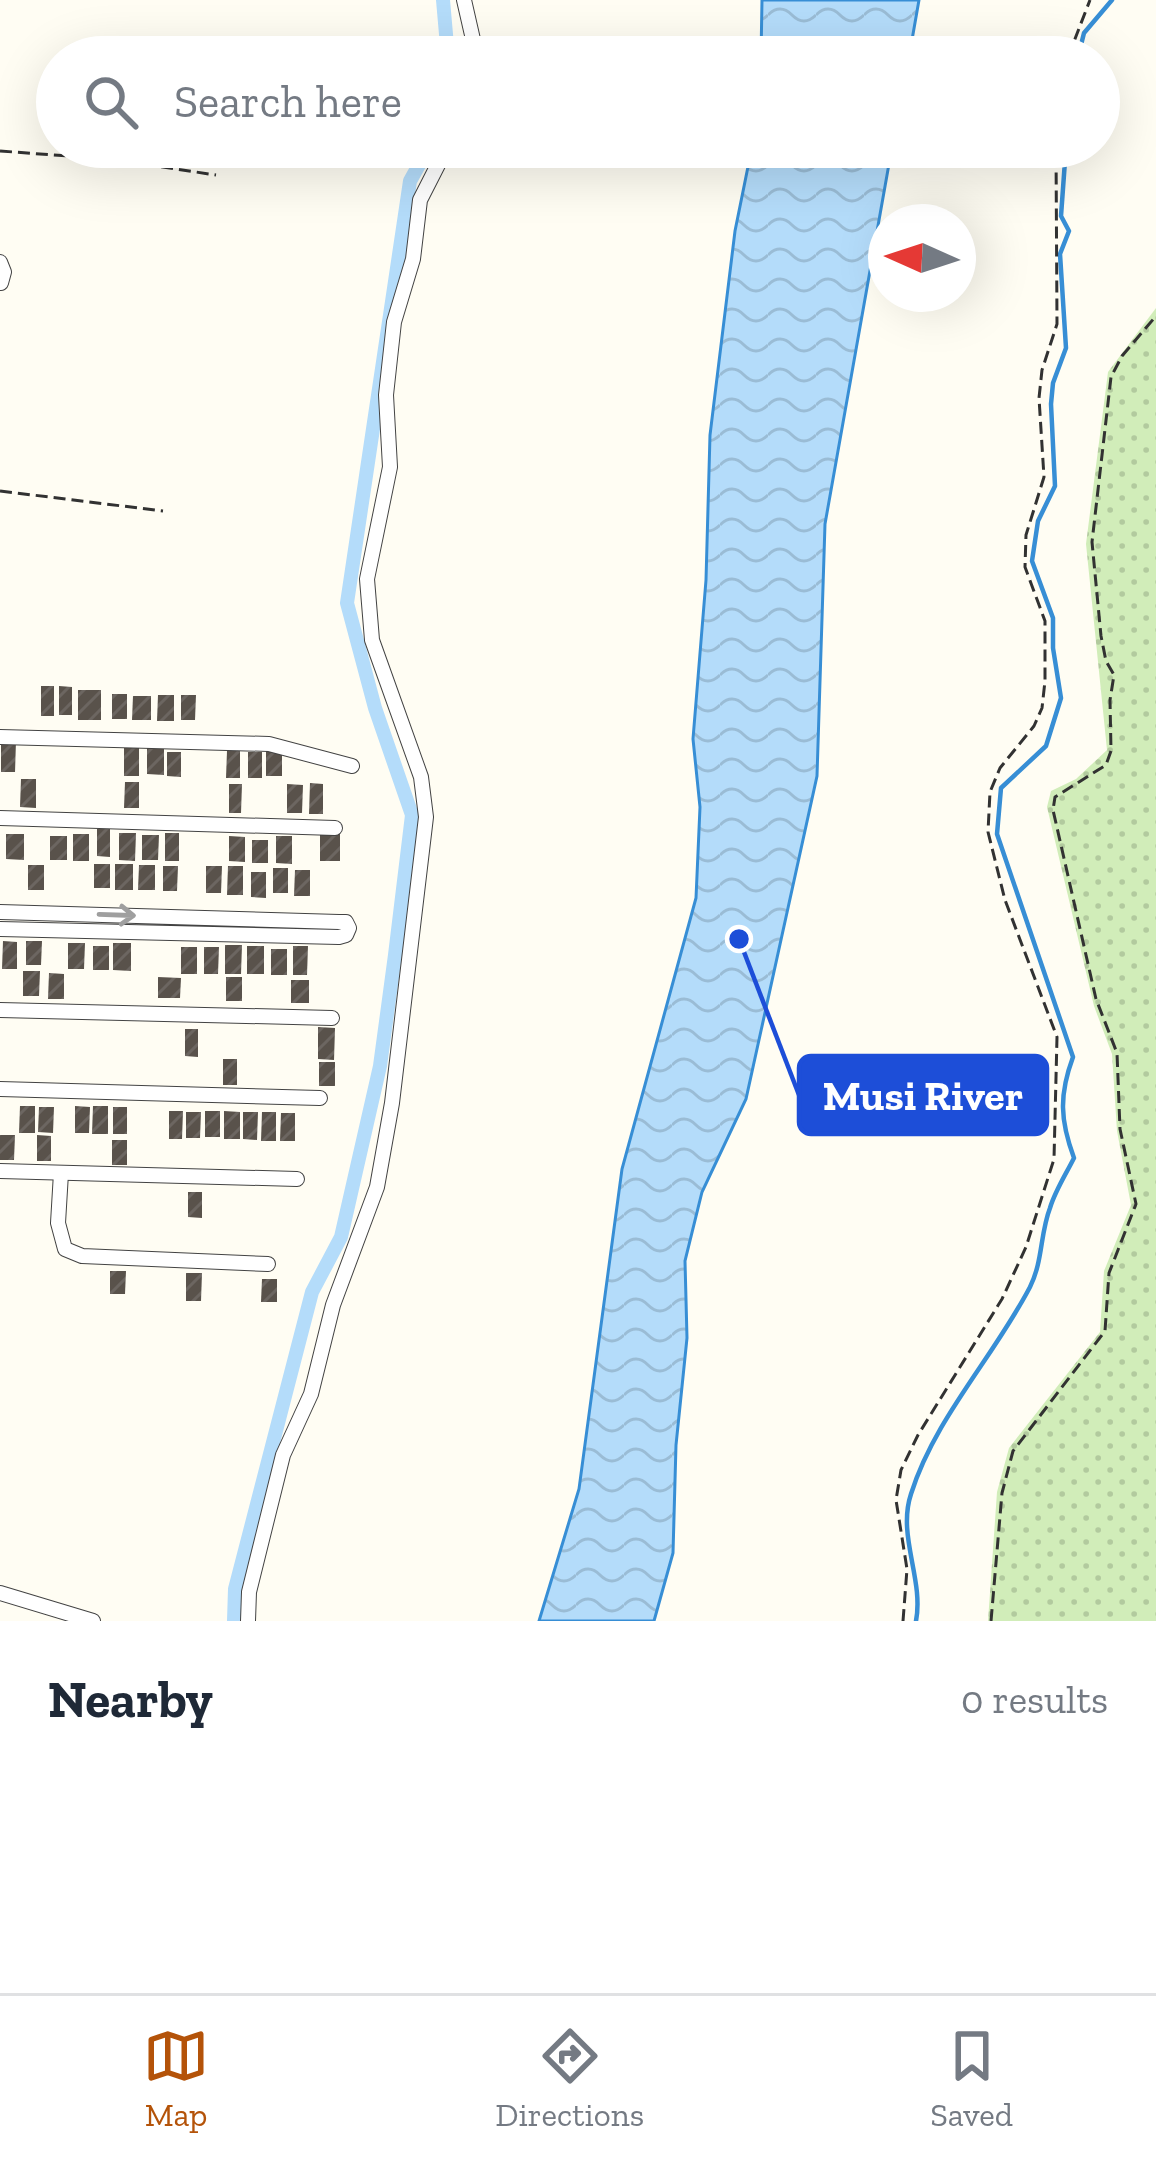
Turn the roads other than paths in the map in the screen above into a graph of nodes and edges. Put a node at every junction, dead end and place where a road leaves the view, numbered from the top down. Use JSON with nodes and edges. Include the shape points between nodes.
{"nodes":[{"id":1,"x":464,"y":0,"type":"edge"},
{"id":2,"x":472,"y":36,"type":"edge"},
{"id":3,"x":436,"y":168,"type":"edge"},
{"id":4,"x":0,"y":262,"type":"edge"},
{"id":5,"x":1,"y":283,"type":"edge"},
{"id":6,"x":0,"y":736,"type":"edge"},
{"id":7,"x":352,"y":766,"type":"dead end"},
{"id":8,"x":0,"y":818,"type":"edge"},
{"id":9,"x":334,"y":829,"type":"dead end"},
{"id":10,"x":0,"y":912,"type":"edge"},
{"id":11,"x":0,"y":929,"type":"edge"},
{"id":12,"x":0,"y":1010,"type":"edge"},
{"id":13,"x":332,"y":1018,"type":"dead end"},
{"id":14,"x":0,"y":1089,"type":"edge"},
{"id":15,"x":320,"y":1098,"type":"dead end"},
{"id":16,"x":0,"y":1171,"type":"edge"},
{"id":17,"x":61,"y":1173,"type":"junction"},
{"id":18,"x":298,"y":1179,"type":"dead end"},
{"id":19,"x":268,"y":1264,"type":"dead end"},
{"id":20,"x":0,"y":1593,"type":"edge"},
{"id":21,"x":93,"y":1621,"type":"edge"},
{"id":22,"x":248,"y":1621,"type":"edge"}],
"edges":[{"from":1,"to":2,"type":"street"},
{"from":3,"to":22,"type":"street","via":[[420,200],[394,322],[390,467],[367,579],[372,640],[425,797],[392,1103],[376,1187],[311,1394],[283,1455]]},
{"from":4,"to":5,"type":"street"},
{"from":6,"to":7,"type":"street","via":[[269,744]]},
{"from":8,"to":9,"type":"street"},
{"from":10,"to":11,"type":"street","one_way":true,"via":[[349,928],[339,938]]},
{"from":12,"to":13,"type":"street"},
{"from":14,"to":15,"type":"street"},
{"from":16,"to":17,"type":"street"},
{"from":17,"to":18,"type":"street"},
{"from":17,"to":19,"type":"street","via":[[65,1249]]},
{"from":20,"to":21,"type":"street"}]}
